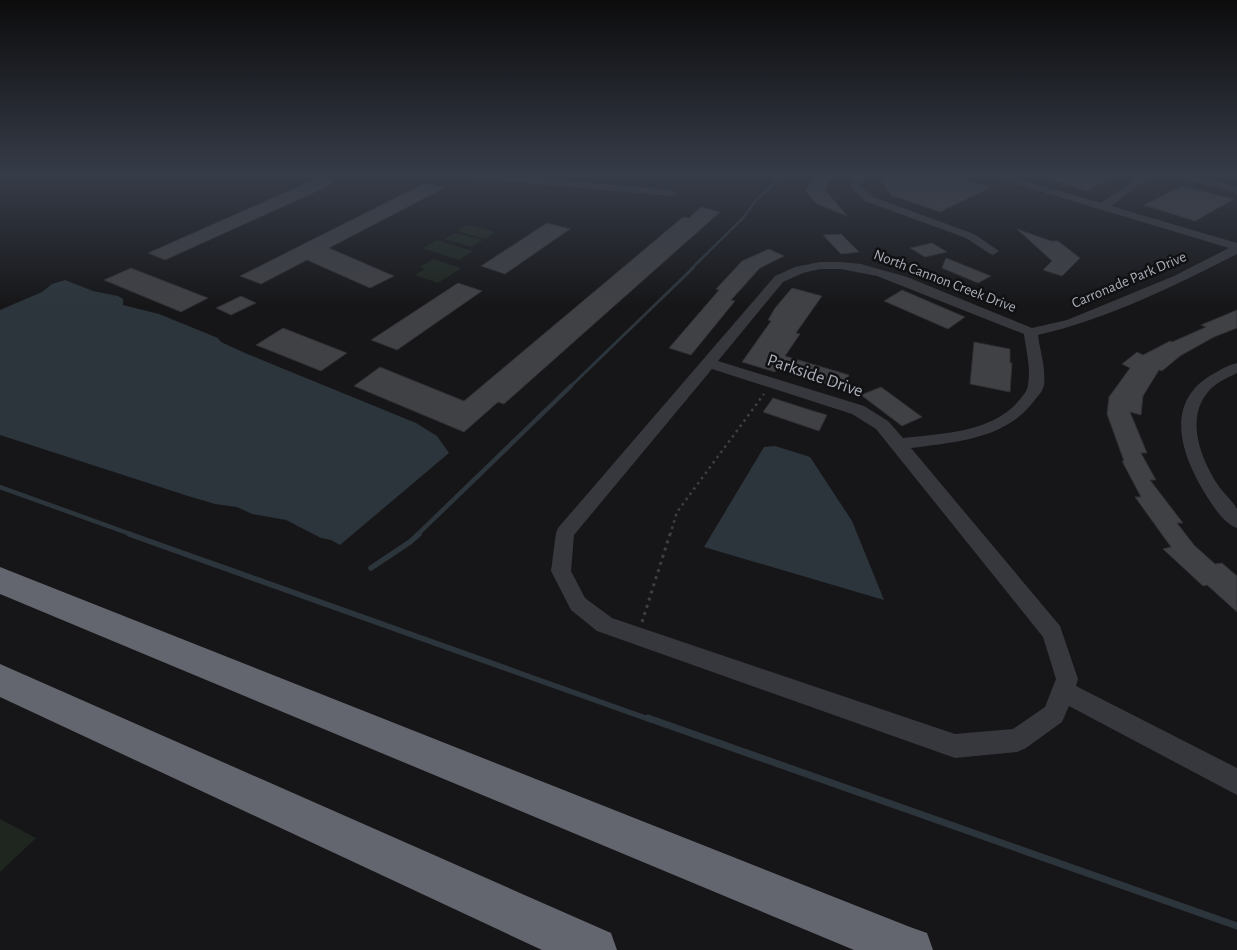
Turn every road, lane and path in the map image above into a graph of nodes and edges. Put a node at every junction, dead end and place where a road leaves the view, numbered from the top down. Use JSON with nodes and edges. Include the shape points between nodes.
{"nodes":[{"id":1,"x":922,"y":218,"type":"edge"},
{"id":2,"x":1142,"y":218,"type":"edge"},
{"id":3,"x":1237,"y":248,"type":"edge"},
{"id":4,"x":993,"y":251,"type":"dead end"},
{"id":5,"x":1031,"y":332,"type":"junction"},
{"id":6,"x":709,"y":363,"type":"junction"},
{"id":7,"x":1237,"y":367,"type":"edge"},
{"id":8,"x":772,"y":383,"type":"junction"},
{"id":9,"x":899,"y":444,"type":"junction"},
{"id":10,"x":1237,"y":521,"type":"edge"},
{"id":11,"x":0,"y":580,"type":"edge"},
{"id":12,"x":638,"y":636,"type":"junction"},
{"id":13,"x":0,"y":680,"type":"edge"},
{"id":14,"x":1063,"y":691,"type":"junction"},
{"id":15,"x":1237,"y":782,"type":"edge"},
{"id":16,"x":594,"y":950,"type":"edge"},
{"id":17,"x":910,"y":950,"type":"edge"}],
"edges":[{"from":1,"to":4,"type":"street","via":[[970,236]]},
{"from":2,"to":3,"type":"street"},
{"from":3,"to":5,"type":"street","name":"Carronade Park Drive","via":[[1178,279],[1071,323]]},
{"from":5,"to":6,"type":"street","name":"North Cannon Creek Drive","via":[[880,271],[838,264],[813,266],[794,270],[779,279]]},
{"from":5,"to":9,"type":"street","via":[[1036,386],[1026,405],[987,429],[963,436]]},
{"from":6,"to":8,"type":"street","name":"Parkside Drive"},
{"from":6,"to":12,"type":"street","name":"North Cannon Creek Drive","via":[[564,533],[561,571],[578,604],[605,625]]},
{"from":7,"to":10,"type":"street","via":[[1202,390],[1191,408],[1188,426],[1192,449],[1203,475]]},
{"from":8,"to":9,"type":"street","name":"Parkside Drive","via":[[858,410],[882,425]]},
{"from":8,"to":12,"type":"path","via":[[678,512]]},
{"from":9,"to":14,"type":"street","name":"Parkside Drive","via":[[1052,632],[1067,679]]},
{"from":11,"to":17,"type":"highway"},
{"from":12,"to":14,"type":"street","name":"North Cannon Creek Drive","via":[[955,746],[1017,740],[1054,714]]},
{"from":13,"to":16,"type":"highway"},
{"from":14,"to":15,"type":"street"}]}
